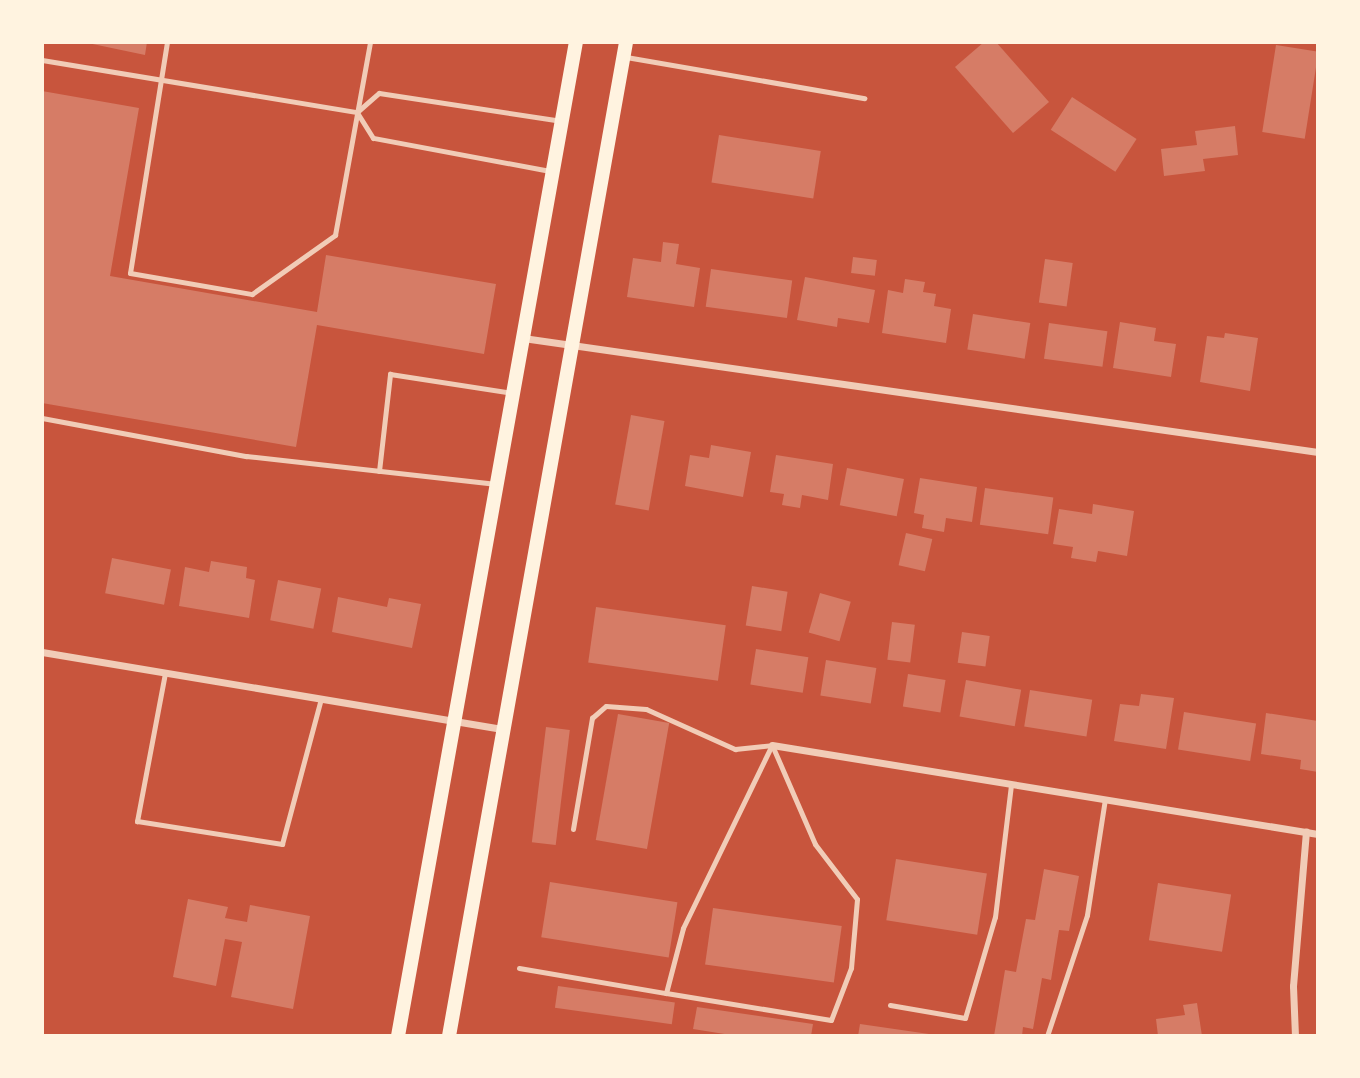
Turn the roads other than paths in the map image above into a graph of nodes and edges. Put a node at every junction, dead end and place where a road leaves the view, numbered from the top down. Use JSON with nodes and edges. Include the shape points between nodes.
{"nodes":[{"id":1,"x":167,"y":42,"type":"edge"},
{"id":2,"x":370,"y":42,"type":"edge"},
{"id":3,"x":576,"y":42,"type":"edge"},
{"id":4,"x":625,"y":49,"type":"edge"},
{"id":5,"x":42,"y":60,"type":"edge"},
{"id":6,"x":160,"y":79,"type":"junction"},
{"id":7,"x":864,"y":98,"type":"dead end"},
{"id":8,"x":357,"y":112,"type":"junction"},
{"id":9,"x":562,"y":121,"type":"junction"},
{"id":10,"x":553,"y":172,"type":"junction"},
{"id":11,"x":523,"y":338,"type":"junction"},
{"id":12,"x":572,"y":345,"type":"junction"},
{"id":13,"x":513,"y":393,"type":"junction"},
{"id":14,"x":42,"y":418,"type":"edge"},
{"id":15,"x":1318,"y":453,"type":"edge"},
{"id":16,"x":379,"y":471,"type":"junction"},
{"id":17,"x":496,"y":484,"type":"junction"},
{"id":18,"x":42,"y":652,"type":"edge"},
{"id":19,"x":165,"y":673,"type":"junction"},
{"id":20,"x":321,"y":698,"type":"junction"},
{"id":21,"x":454,"y":720,"type":"junction"},
{"id":22,"x":504,"y":729,"type":"junction"},
{"id":23,"x":772,"y":746,"type":"junction"},
{"id":24,"x":1011,"y":784,"type":"junction"},
{"id":25,"x":1105,"y":799,"type":"junction"},
{"id":26,"x":573,"y":829,"type":"dead end"},
{"id":27,"x":1306,"y":832,"type":"junction"},
{"id":28,"x":1318,"y":834,"type":"edge"},
{"id":29,"x":519,"y":968,"type":"dead end"},
{"id":30,"x":666,"y":993,"type":"junction"},
{"id":31,"x":890,"y":1005,"type":"dead end"},
{"id":32,"x":398,"y":1036,"type":"edge"},
{"id":33,"x":449,"y":1036,"type":"edge"},
{"id":34,"x":1047,"y":1036,"type":"edge"},
{"id":35,"x":1295,"y":1036,"type":"edge"}],
"edges":[{"from":1,"to":6,"type":"lane"},
{"from":2,"to":8,"type":"lane"},
{"from":3,"to":9,"type":"main road"},
{"from":4,"to":7,"type":"lane"},
{"from":4,"to":12,"type":"main road"},
{"from":5,"to":6,"type":"lane"},
{"from":6,"to":8,"type":"lane"},
{"from":6,"to":8,"type":"lane","via":[[130,272],[252,294],[335,235]]},
{"from":8,"to":9,"type":"lane","via":[[379,93]]},
{"from":8,"to":10,"type":"lane","via":[[373,138]]},
{"from":9,"to":10,"type":"main road"},
{"from":10,"to":11,"type":"main road"},
{"from":11,"to":12,"type":"street"},
{"from":11,"to":13,"type":"main road"},
{"from":12,"to":15,"type":"street"},
{"from":12,"to":22,"type":"main road"},
{"from":13,"to":16,"type":"lane","via":[[390,374]]},
{"from":13,"to":17,"type":"main road"},
{"from":14,"to":16,"type":"lane","via":[[246,456]]},
{"from":16,"to":17,"type":"lane"},
{"from":17,"to":21,"type":"main road"},
{"from":18,"to":19,"type":"street"},
{"from":19,"to":20,"type":"street"},
{"from":19,"to":20,"type":"lane","via":[[137,821],[282,844]]},
{"from":20,"to":21,"type":"street"},
{"from":21,"to":22,"type":"street"},
{"from":21,"to":32,"type":"main road"},
{"from":22,"to":33,"type":"main road"},
{"from":23,"to":24,"type":"street"},
{"from":23,"to":26,"type":"lane","via":[[736,749],[646,709],[606,706],[592,718]]},
{"from":23,"to":30,"type":"lane","via":[[682,928]]},
{"from":23,"to":30,"type":"lane","via":[[816,844],[857,899],[851,968],[831,1020]]},
{"from":24,"to":25,"type":"street"},
{"from":24,"to":31,"type":"lane","via":[[995,918],[965,1018]]},
{"from":25,"to":27,"type":"street"},
{"from":25,"to":34,"type":"lane","via":[[1087,915]]},
{"from":27,"to":28,"type":"street"},
{"from":27,"to":35,"type":"street","via":[[1293,986]]},
{"from":29,"to":30,"type":"lane"}]}
